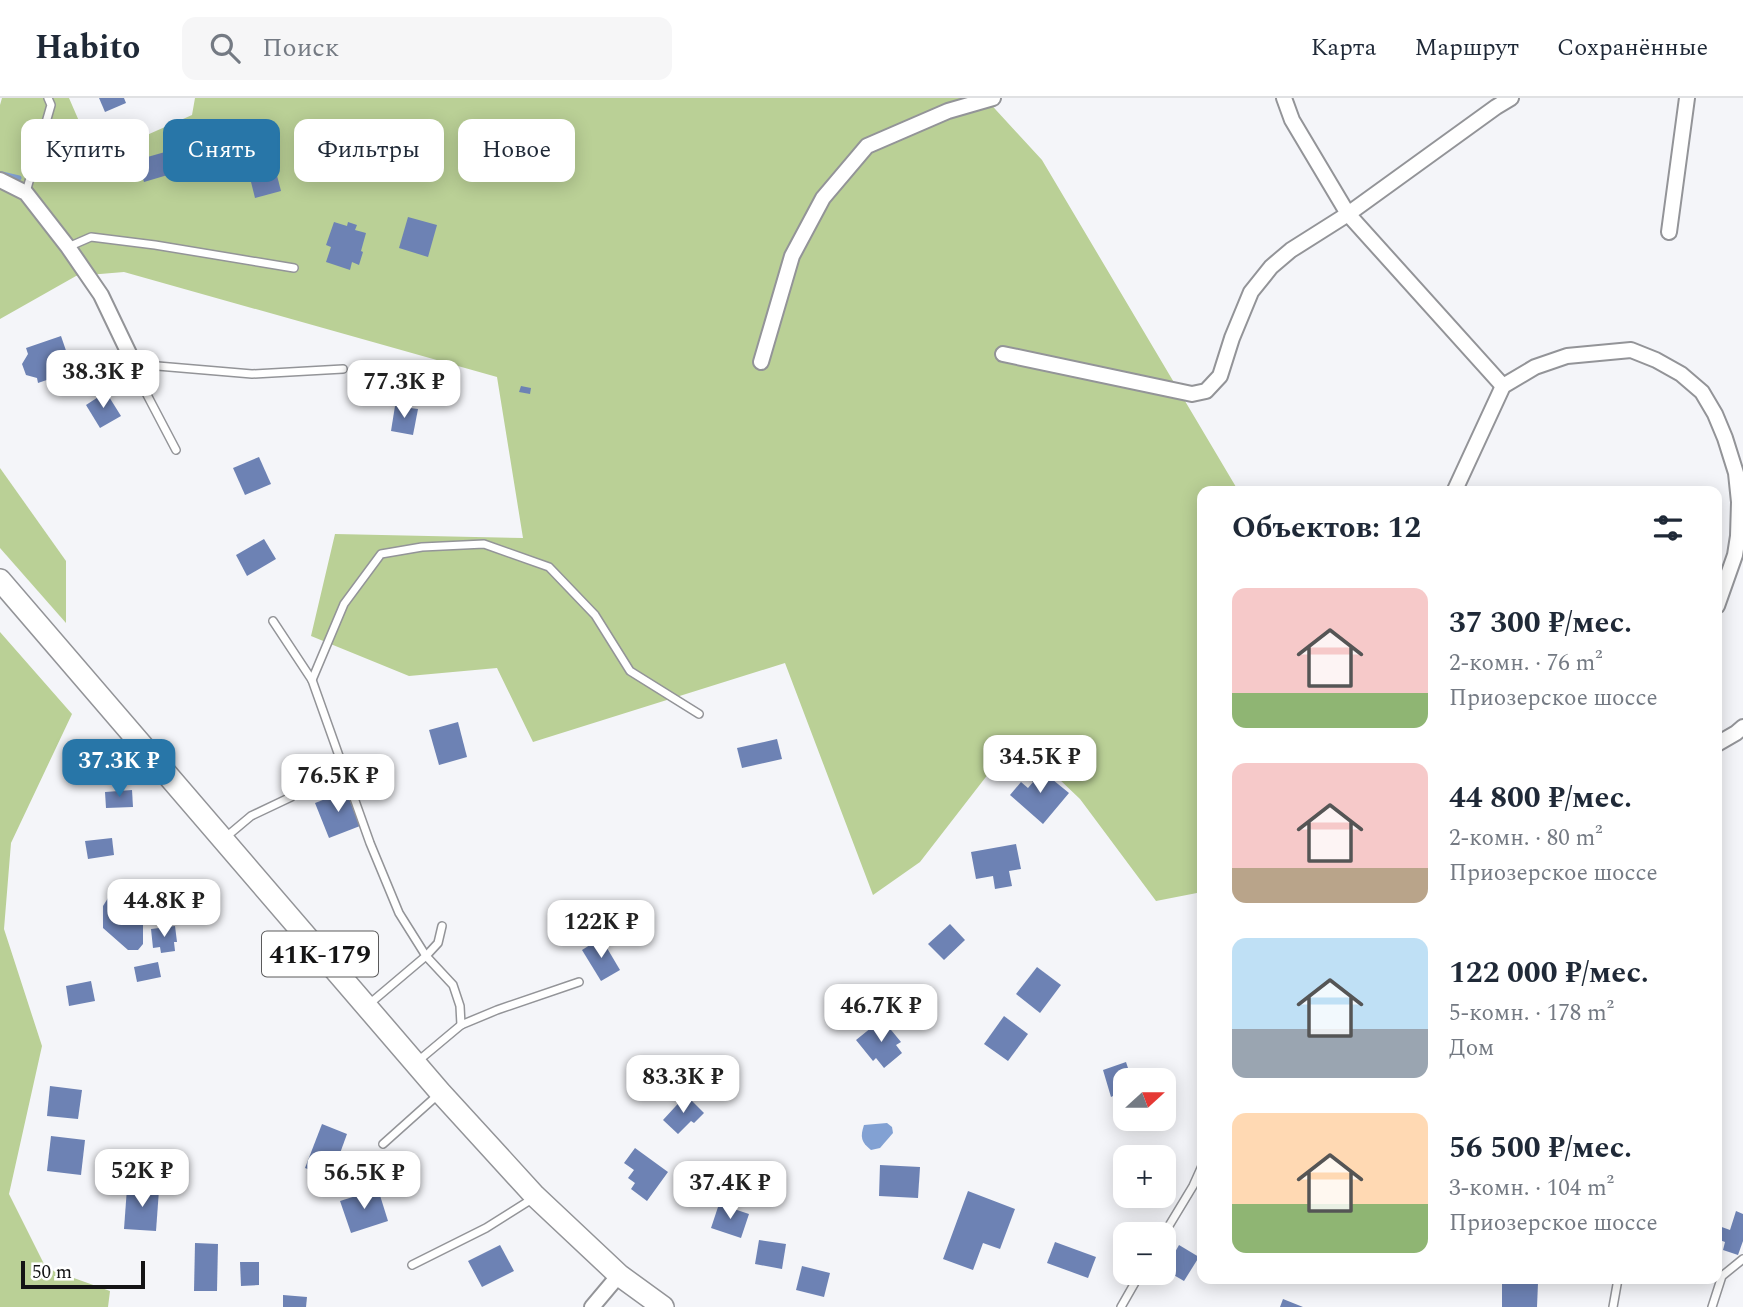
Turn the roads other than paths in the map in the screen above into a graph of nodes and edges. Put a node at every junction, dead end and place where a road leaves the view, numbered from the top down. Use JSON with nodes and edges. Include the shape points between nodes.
{"nodes":[{"id":1,"x":48,"y":98,"type":"edge"},
{"id":2,"x":993,"y":98,"type":"edge"},
{"id":3,"x":1284,"y":98,"type":"edge"},
{"id":4,"x":1511,"y":98,"type":"edge"},
{"id":5,"x":1687,"y":98,"type":"edge"},
{"id":6,"x":1494,"y":103,"type":"edge"},
{"id":7,"x":0,"y":180,"type":"edge"},
{"id":8,"x":26,"y":193,"type":"junction"},
{"id":9,"x":1349,"y":214,"type":"junction"},
{"id":10,"x":1669,"y":232,"type":"dead end"},
{"id":11,"x":68,"y":247,"type":"junction"},
{"id":12,"x":294,"y":268,"type":"dead end"},
{"id":13,"x":1003,"y":354,"type":"dead end"},
{"id":14,"x":761,"y":362,"type":"dead end"},
{"id":15,"x":134,"y":364,"type":"junction"},
{"id":16,"x":343,"y":369,"type":"dead end"},
{"id":17,"x":1503,"y":386,"type":"junction"},
{"id":18,"x":176,"y":450,"type":"dead end"},
{"id":19,"x":1457,"y":486,"type":"edge"},
{"id":20,"x":0,"y":580,"type":"edge"},
{"id":21,"x":1722,"y":592,"type":"edge"},
{"id":22,"x":273,"y":621,"type":"dead end"},
{"id":23,"x":312,"y":680,"type":"junction"},
{"id":24,"x":699,"y":714,"type":"dead end"},
{"id":25,"x":1743,"y":727,"type":"edge"},
{"id":26,"x":1722,"y":741,"type":"edge"},
{"id":27,"x":291,"y":797,"type":"dead end"},
{"id":28,"x":223,"y":840,"type":"junction"},
{"id":29,"x":442,"y":926,"type":"dead end"},
{"id":30,"x":426,"y":956,"type":"junction"},
{"id":31,"x":579,"y":982,"type":"dead end"},
{"id":32,"x":365,"y":1007,"type":"junction"},
{"id":33,"x":461,"y":1025,"type":"junction"},
{"id":34,"x":415,"y":1063,"type":"junction"},
{"id":35,"x":440,"y":1092,"type":"junction"},
{"id":36,"x":383,"y":1144,"type":"dead end"},
{"id":37,"x":1197,"y":1177,"type":"edge"},
{"id":38,"x":535,"y":1196,"type":"junction"},
{"id":39,"x":1171,"y":1222,"type":"edge"},
{"id":40,"x":1743,"y":1259,"type":"edge"},
{"id":41,"x":412,"y":1265,"type":"dead end"},
{"id":42,"x":619,"y":1275,"type":"junction"},
{"id":43,"x":1722,"y":1276,"type":"edge"},
{"id":44,"x":1617,"y":1284,"type":"edge"},
{"id":45,"x":1719,"y":1284,"type":"edge"},
{"id":46,"x":1134,"y":1285,"type":"edge"},
{"id":47,"x":592,"y":1307,"type":"edge"},
{"id":48,"x":663,"y":1307,"type":"edge"},
{"id":49,"x":1121,"y":1307,"type":"edge"},
{"id":50,"x":1613,"y":1307,"type":"edge"},
{"id":51,"x":1712,"y":1307,"type":"edge"}],
"edges":[{"from":1,"to":8,"type":"lane","via":[[51,105]]},
{"from":2,"to":14,"type":"street","via":[[948,111],[867,146],[823,198],[792,256]]},
{"from":3,"to":9,"type":"street","via":[[1292,120]]},
{"from":4,"to":6,"type":"street"},
{"from":5,"to":10,"type":"street"},
{"from":6,"to":9,"type":"street"},
{"from":7,"to":8,"type":"street"},
{"from":8,"to":11,"type":"street"},
{"from":9,"to":13,"type":"street","via":[[1271,267],[1251,292],[1220,376],[1206,391],[1192,394]]},
{"from":9,"to":17,"type":"street"},
{"from":11,"to":12,"type":"lane","via":[[91,237]]},
{"from":11,"to":15,"type":"street","via":[[101,295]]},
{"from":15,"to":16,"type":"lane","via":[[252,374]]},
{"from":15,"to":18,"type":"lane"},
{"from":17,"to":19,"type":"street"},
{"from":17,"to":21,"type":"street","via":[[1535,367],[1567,356],[1630,350],[1681,374],[1702,392],[1726,438],[1739,502],[1735,555]]},
{"from":20,"to":28,"type":"main road","number":"41К-179"},
{"from":22,"to":23,"type":"lane"},
{"from":23,"to":24,"type":"lane","via":[[344,604],[381,554],[484,544],[549,567],[595,615],[630,671]]},
{"from":23,"to":30,"type":"lane","via":[[389,890]]},
{"from":25,"to":26,"type":"street"},
{"from":27,"to":28,"type":"lane","via":[[251,816]]},
{"from":28,"to":32,"type":"main road","number":"41К-179"},
{"from":29,"to":30,"type":"lane","via":[[438,943]]},
{"from":30,"to":32,"type":"lane"},
{"from":30,"to":33,"type":"lane","via":[[453,985]]},
{"from":31,"to":33,"type":"lane"},
{"from":32,"to":34,"type":"main road","number":"41К-179"},
{"from":33,"to":34,"type":"lane"},
{"from":34,"to":35,"type":"main road","number":"41К-179"},
{"from":35,"to":36,"type":"lane"},
{"from":35,"to":38,"type":"main road","number":"41К-179"},
{"from":37,"to":39,"type":"lane"},
{"from":38,"to":41,"type":"lane","via":[[486,1228]]},
{"from":38,"to":42,"type":"main road","number":"41К-179"},
{"from":40,"to":43,"type":"lane"},
{"from":42,"to":47,"type":"street"},
{"from":42,"to":48,"type":"main road","number":"41К-179"},
{"from":44,"to":50,"type":"lane"},
{"from":45,"to":51,"type":"lane"},
{"from":46,"to":49,"type":"lane"}]}
